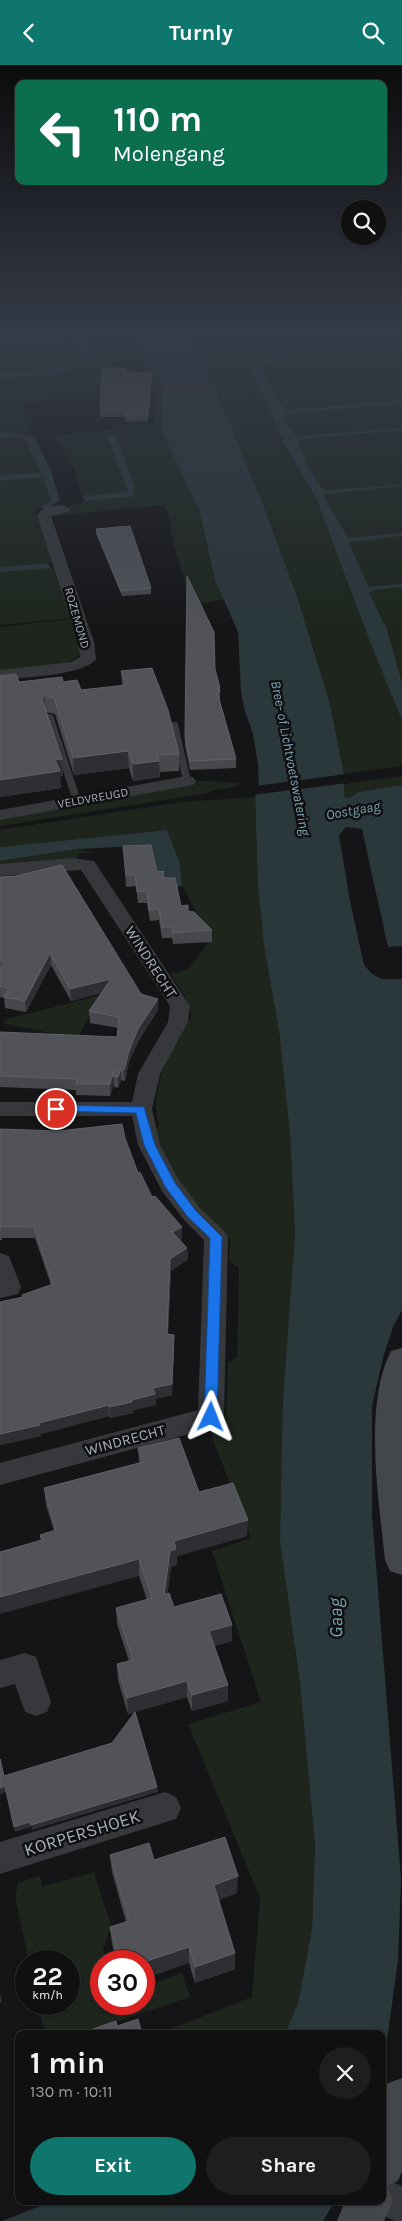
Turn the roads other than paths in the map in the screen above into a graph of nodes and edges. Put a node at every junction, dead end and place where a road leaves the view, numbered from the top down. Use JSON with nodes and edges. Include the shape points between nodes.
{"nodes":[{"id":1,"x":63,"y":509,"type":"dead end"},
{"id":2,"x":0,"y":675,"type":"edge"},
{"id":3,"x":49,"y":715,"type":"edge"},
{"id":4,"x":174,"y":724,"type":"edge"},
{"id":5,"x":187,"y":781,"type":"joint"},
{"id":6,"x":77,"y":801,"type":"junction"},
{"id":7,"x":0,"y":815,"type":"edge"},
{"id":8,"x":0,"y":870,"type":"edge"},
{"id":9,"x":0,"y":1109,"type":"edge"},
{"id":10,"x":140,"y":1109,"type":"junction"},
{"id":11,"x":0,"y":1262,"type":"edge"},
{"id":12,"x":0,"y":1289,"type":"edge"},
{"id":13,"x":402,"y":1359,"type":"edge"},
{"id":14,"x":0,"y":1474,"type":"edge"},
{"id":15,"x":402,"y":1560,"type":"edge"},
{"id":16,"x":0,"y":1674,"type":"edge"},
{"id":17,"x":36,"y":1702,"type":"dead end"},
{"id":18,"x":164,"y":1808,"type":"dead end"},
{"id":19,"x":0,"y":1859,"type":"edge"},
{"id":20,"x":402,"y":2100,"type":"edge"},
{"id":21,"x":386,"y":2152,"type":"edge"},
{"id":22,"x":386,"y":2198,"type":"edge"},
{"id":23,"x":368,"y":2205,"type":"edge"},
{"id":24,"x":402,"y":2205,"type":"edge"},
{"id":25,"x":360,"y":2221,"type":"edge"}],
"edges":[{"from":1,"to":2,"type":"street","name":"ROZEMOND","via":[[48,511],[44,515],[86,641],[88,659],[75,666]]},
{"from":3,"to":6,"type":"lane"},
{"from":4,"to":5,"type":"lane"},
{"from":5,"to":6,"type":"street","name":"VELDVREUGD"},
{"from":6,"to":7,"type":"street","name":"VELDVREUGD"},
{"from":8,"to":10,"type":"street","name":"WINDRECHT","via":[[87,865],[180,1006],[178,1021],[149,1074]]},
{"from":9,"to":10,"type":"street"},
{"from":10,"to":14,"type":"street","name":"WINDRECHT","via":[[149,1145],[170,1185],[192,1214],[216,1237],[211,1417]]},
{"from":11,"to":12,"type":"street","via":[[9,1287]]},
{"from":13,"to":15,"type":"main road","via":[[396,1381],[390,1437]]},
{"from":16,"to":17,"type":"street","via":[[25,1667]]},
{"from":18,"to":19,"type":"street","name":"KORPERSHOEK"},
{"from":20,"to":21,"type":"main road"},
{"from":22,"to":24,"type":"street"},
{"from":23,"to":25,"type":"main road"}]}
